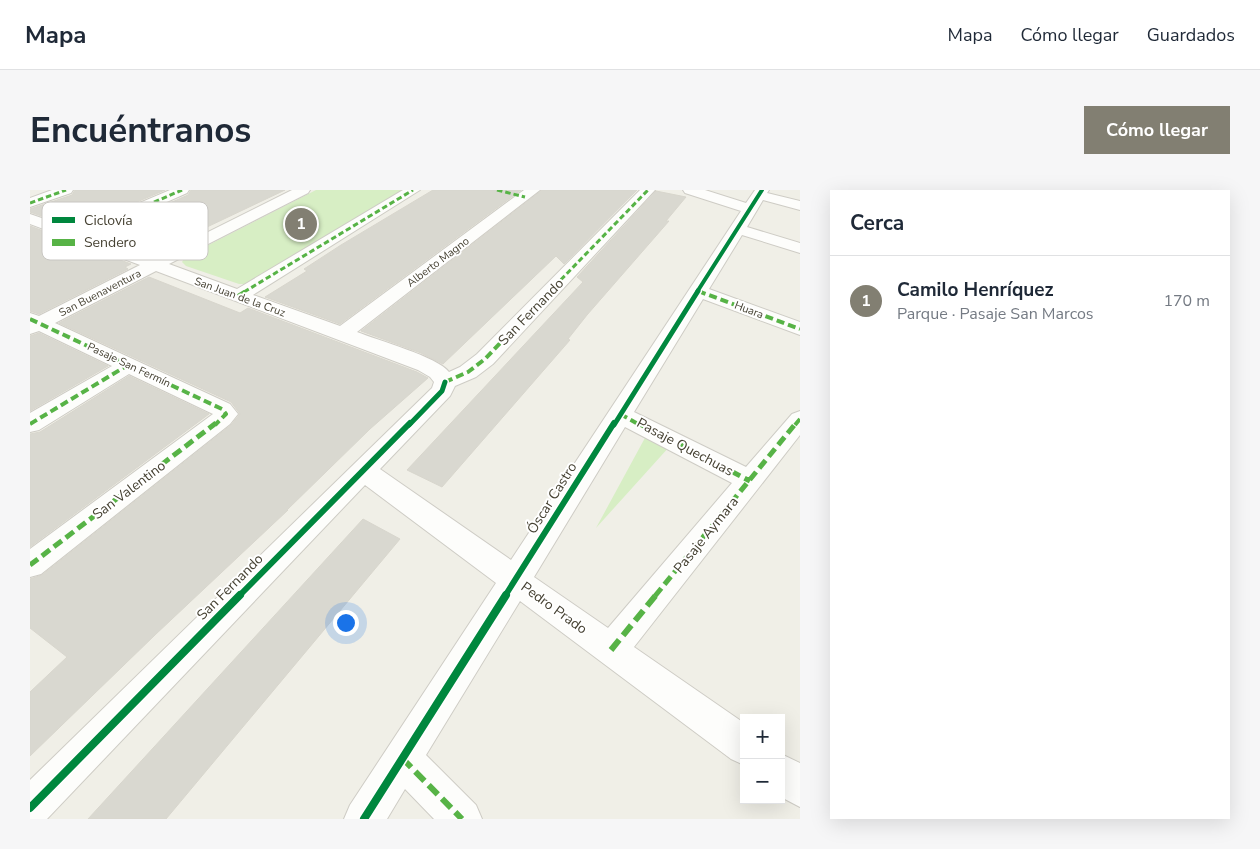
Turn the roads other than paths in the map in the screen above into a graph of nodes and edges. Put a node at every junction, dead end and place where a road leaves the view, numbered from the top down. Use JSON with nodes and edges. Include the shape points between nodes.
{"nodes":[{"id":1,"x":66,"y":190,"type":"edge"},
{"id":2,"x":182,"y":190,"type":"edge"},
{"id":3,"x":303,"y":190,"type":"edge"},
{"id":4,"x":413,"y":190,"type":"edge"},
{"id":5,"x":497,"y":190,"type":"edge"},
{"id":6,"x":648,"y":190,"type":"edge"},
{"id":7,"x":690,"y":190,"type":"edge"},
{"id":8,"x":529,"y":193,"type":"edge"},
{"id":9,"x":154,"y":202,"type":"edge"},
{"id":10,"x":30,"y":203,"type":"edge"},
{"id":11,"x":752,"y":206,"type":"edge"},
{"id":12,"x":800,"y":206,"type":"edge"},
{"id":13,"x":30,"y":218,"type":"edge"},
{"id":14,"x":42,"y":223,"type":"edge"},
{"id":15,"x":208,"y":238,"type":"edge"},
{"id":16,"x":800,"y":248,"type":"edge"},
{"id":17,"x":141,"y":260,"type":"edge"},
{"id":18,"x":164,"y":260,"type":"edge"},
{"id":19,"x":154,"y":265,"type":"junction"},
{"id":20,"x":698,"y":291,"type":"junction"},
{"id":21,"x":238,"y":296,"type":"junction"},
{"id":22,"x":33,"y":323,"type":"edge"},
{"id":23,"x":799,"y":327,"type":"edge"},
{"id":24,"x":342,"y":334,"type":"junction"},
{"id":25,"x":128,"y":365,"type":"junction"},
{"id":26,"x":445,"y":382,"type":"junction"},
{"id":27,"x":226,"y":414,"type":"joint"},
{"id":28,"x":620,"y":414,"type":"junction"},
{"id":29,"x":800,"y":420,"type":"edge"},
{"id":30,"x":30,"y":424,"type":"edge"},
{"id":31,"x":364,"y":470,"type":"junction"},
{"id":32,"x":750,"y":481,"type":"junction"},
{"id":33,"x":30,"y":565,"type":"edge"},
{"id":34,"x":515,"y":580,"type":"junction"},
{"id":35,"x":611,"y":650,"type":"junction"},
{"id":36,"x":740,"y":743,"type":"edge"},
{"id":37,"x":402,"y":758,"type":"junction"},
{"id":38,"x":785,"y":776,"type":"edge"},
{"id":39,"x":800,"y":787,"type":"edge"},
{"id":40,"x":30,"y":808,"type":"edge"},
{"id":41,"x":364,"y":819,"type":"edge"},
{"id":42,"x":462,"y":819,"type":"edge"}],
"edges":[{"from":1,"to":10,"type":"street"},
{"from":2,"to":9,"type":"street"},
{"from":3,"to":15,"type":"street","name":"San Buenaventura"},
{"from":4,"to":21,"type":"street"},
{"from":5,"to":8,"type":"street"},
{"from":6,"to":26,"type":"street","name":"San Fernando","via":[[486,359],[468,372]]},
{"from":7,"to":11,"type":"street"},
{"from":8,"to":24,"type":"street","name":"Alberto Magno"},
{"from":11,"to":12,"type":"street"},
{"from":11,"to":16,"type":"street"},
{"from":11,"to":20,"type":"street","name":"Óscar Castro"},
{"from":13,"to":14,"type":"street","name":"San Juan de la Cruz"},
{"from":17,"to":19,"type":"street","name":"San Juan de la Cruz"},
{"from":18,"to":19,"type":"street","name":"San Buenaventura"},
{"from":19,"to":21,"type":"street","name":"San Juan de la Cruz"},
{"from":19,"to":22,"type":"street","name":"San Buenaventura"},
{"from":20,"to":23,"type":"street","name":"Huara"},
{"from":20,"to":28,"type":"street","name":"Óscar Castro"},
{"from":21,"to":24,"type":"street","name":"San Juan de la Cruz"},
{"from":22,"to":25,"type":"street","name":"Pasaje San Fermín"},
{"from":24,"to":26,"type":"street","name":"San Juan de la Cruz","via":[[426,365],[438,372]]},
{"from":25,"to":27,"type":"street","name":"Pasaje San Fermín","via":[[222,409]]},
{"from":25,"to":30,"type":"street"},
{"from":26,"to":31,"type":"street","name":"San Fernando","via":[[442,390]]},
{"from":27,"to":33,"type":"street","name":"San Valentino"},
{"from":28,"to":32,"type":"street","name":"Pasaje Quechuas"},
{"from":28,"to":34,"type":"street","name":"Óscar Castro"},
{"from":29,"to":32,"type":"street","name":"Pasaje Aymara"},
{"from":31,"to":34,"type":"street","name":"Pedro Prado"},
{"from":31,"to":40,"type":"street","name":"San Fernando"},
{"from":32,"to":35,"type":"street","name":"Pasaje Aymara"},
{"from":34,"to":35,"type":"street","name":"Pedro Prado"},
{"from":34,"to":37,"type":"street","name":"Óscar Castro"},
{"from":35,"to":36,"type":"street","name":"Pedro Prado"},
{"from":37,"to":41,"type":"street","name":"Óscar Castro"},
{"from":37,"to":42,"type":"street"},
{"from":38,"to":39,"type":"street"}]}
